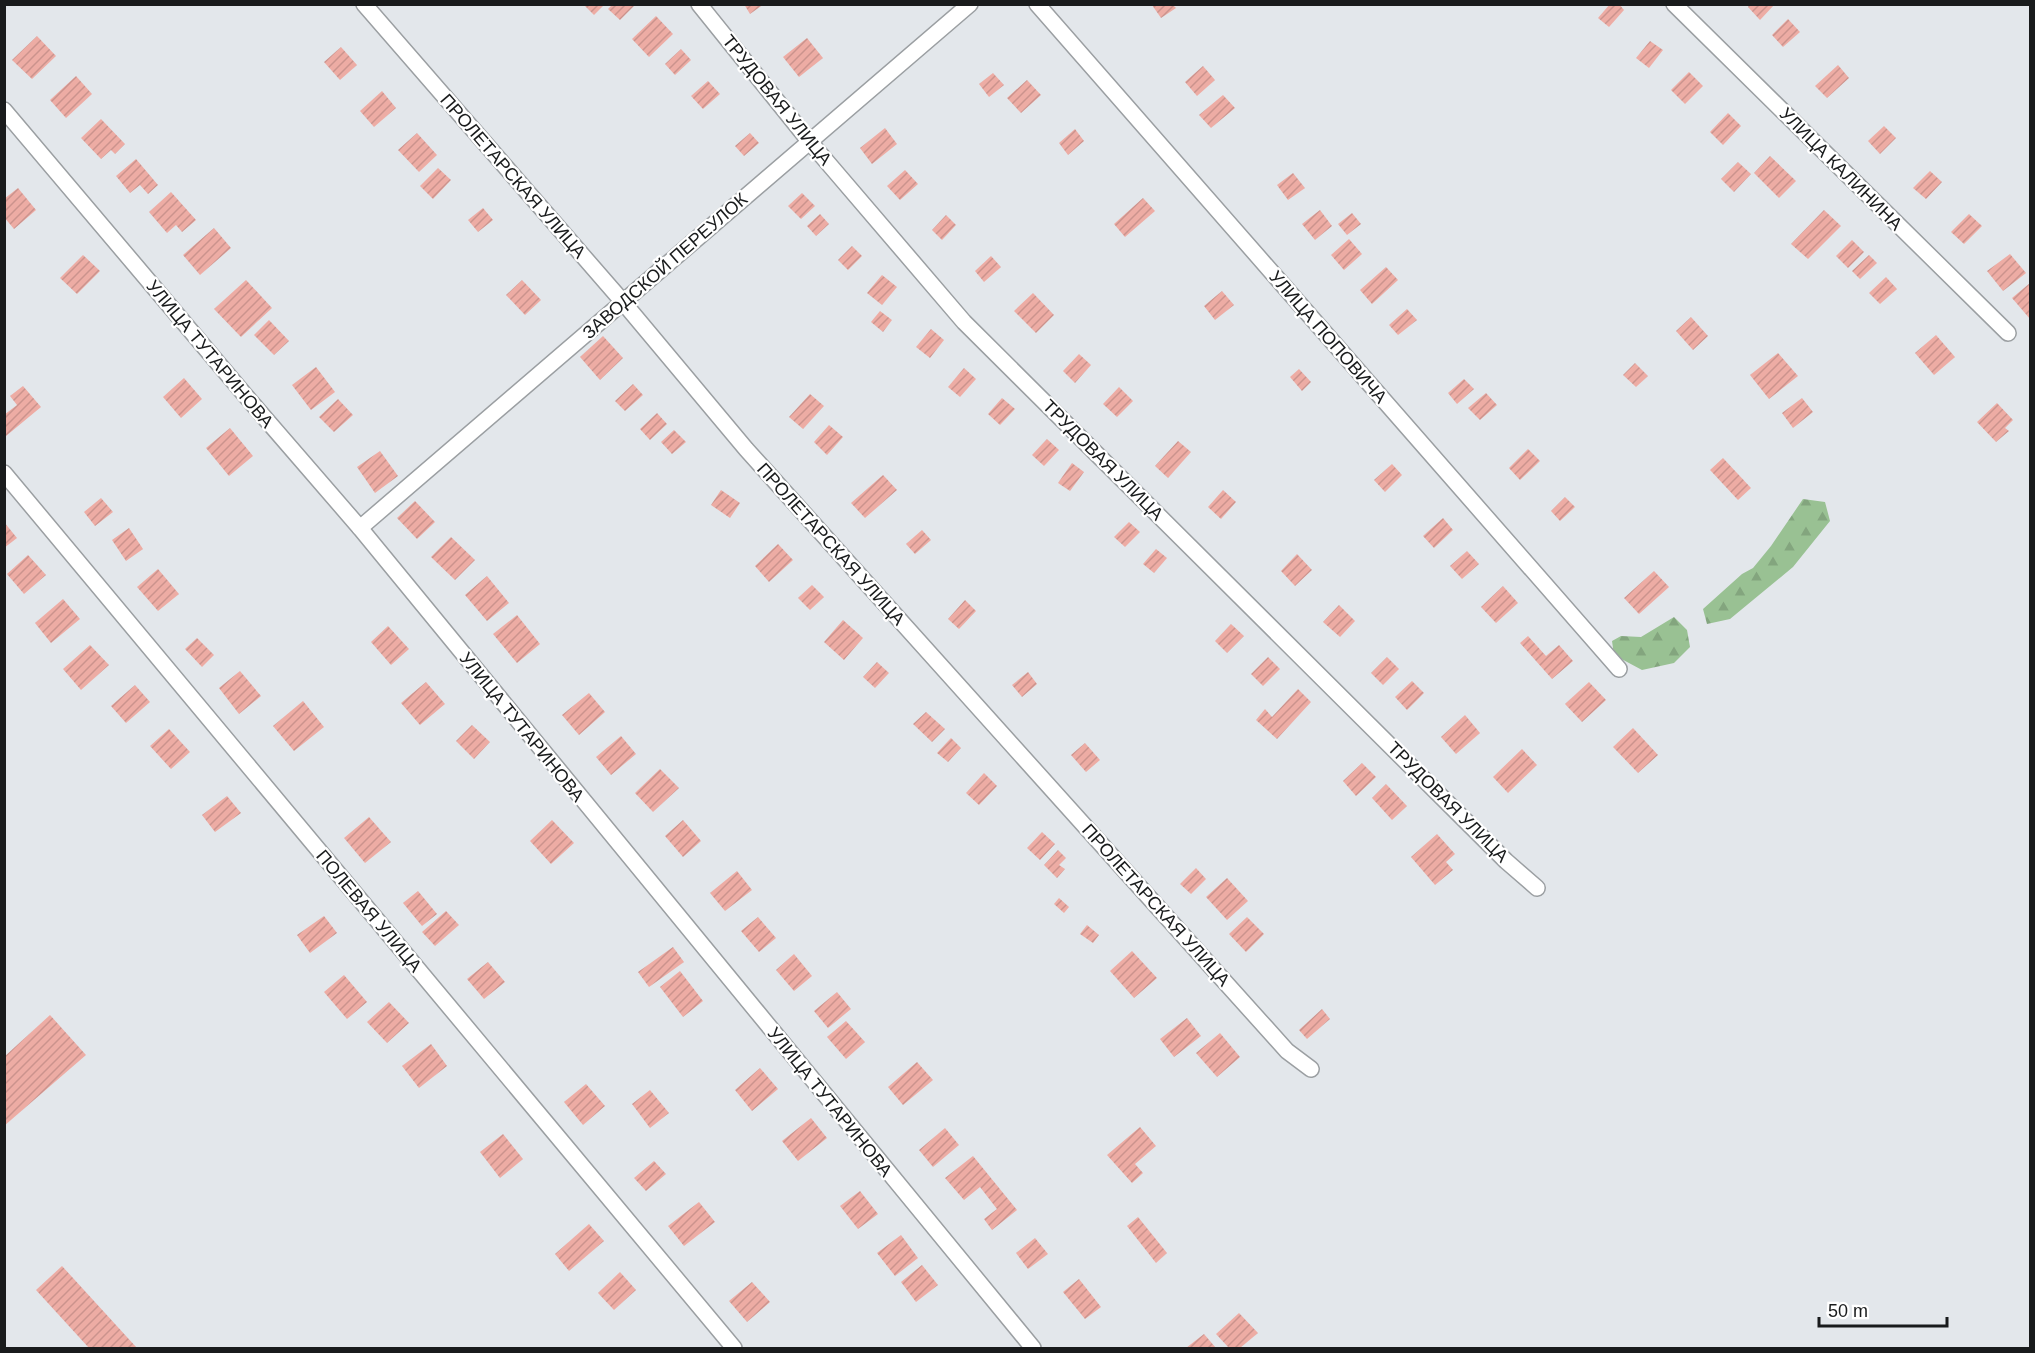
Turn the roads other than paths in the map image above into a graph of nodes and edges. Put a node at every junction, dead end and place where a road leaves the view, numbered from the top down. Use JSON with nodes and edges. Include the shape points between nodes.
{"nodes":[{"id":1,"x":364,"y":4,"type":"edge"},
{"id":2,"x":699,"y":4,"type":"edge"},
{"id":3,"x":970,"y":4,"type":"edge"},
{"id":4,"x":1037,"y":4,"type":"edge"},
{"id":5,"x":1674,"y":4,"type":"edge"},
{"id":6,"x":4,"y":110,"type":"edge"},
{"id":7,"x":810,"y":142,"type":"junction"},
{"id":8,"x":623,"y":302,"type":"junction"},
{"id":9,"x":2008,"y":333,"type":"dead end"},
{"id":10,"x":4,"y":473,"type":"edge"},
{"id":11,"x":360,"y":528,"type":"junction"},
{"id":12,"x":1619,"y":669,"type":"dead end"},
{"id":13,"x":1537,"y":888,"type":"dead end"},
{"id":14,"x":1311,"y":1069,"type":"dead end"},
{"id":15,"x":735,"y":1348,"type":"edge"},
{"id":16,"x":1033,"y":1348,"type":"edge"}],
"edges":[{"from":1,"to":8,"type":"street","name":"ПРОЛЕТАРСКАЯ УЛИЦА"},
{"from":2,"to":7,"type":"street","name":"ТРУДОВАЯ УЛИЦА"},
{"from":3,"to":7,"type":"street","name":"ЗАВОДСКОЙ ПЕРЕУЛОК"},
{"from":4,"to":12,"type":"street","name":"УЛИЦА ПОПОВИЧА"},
{"from":5,"to":9,"type":"street","name":"УЛИЦА КАЛИНИНА"},
{"from":6,"to":11,"type":"street","name":"УЛИЦА ТУТАРИНОВА"},
{"from":7,"to":8,"type":"street","name":"ЗАВОДСКОЙ ПЕРЕУЛОК"},
{"from":7,"to":13,"type":"street","name":"ТРУДОВАЯ УЛИЦА","via":[[964,322]]},
{"from":8,"to":11,"type":"street","name":"ЗАВОДСКОЙ ПЕРЕУЛОК"},
{"from":8,"to":14,"type":"street","name":"ПРОЛЕТАРСКАЯ УЛИЦА","via":[[746,449],[1287,1051]]},
{"from":10,"to":15,"type":"street","name":"ПОЛЕВАЯ УЛИЦА"},
{"from":11,"to":16,"type":"street","name":"УЛИЦА ТУТАРИНОВА"}]}
